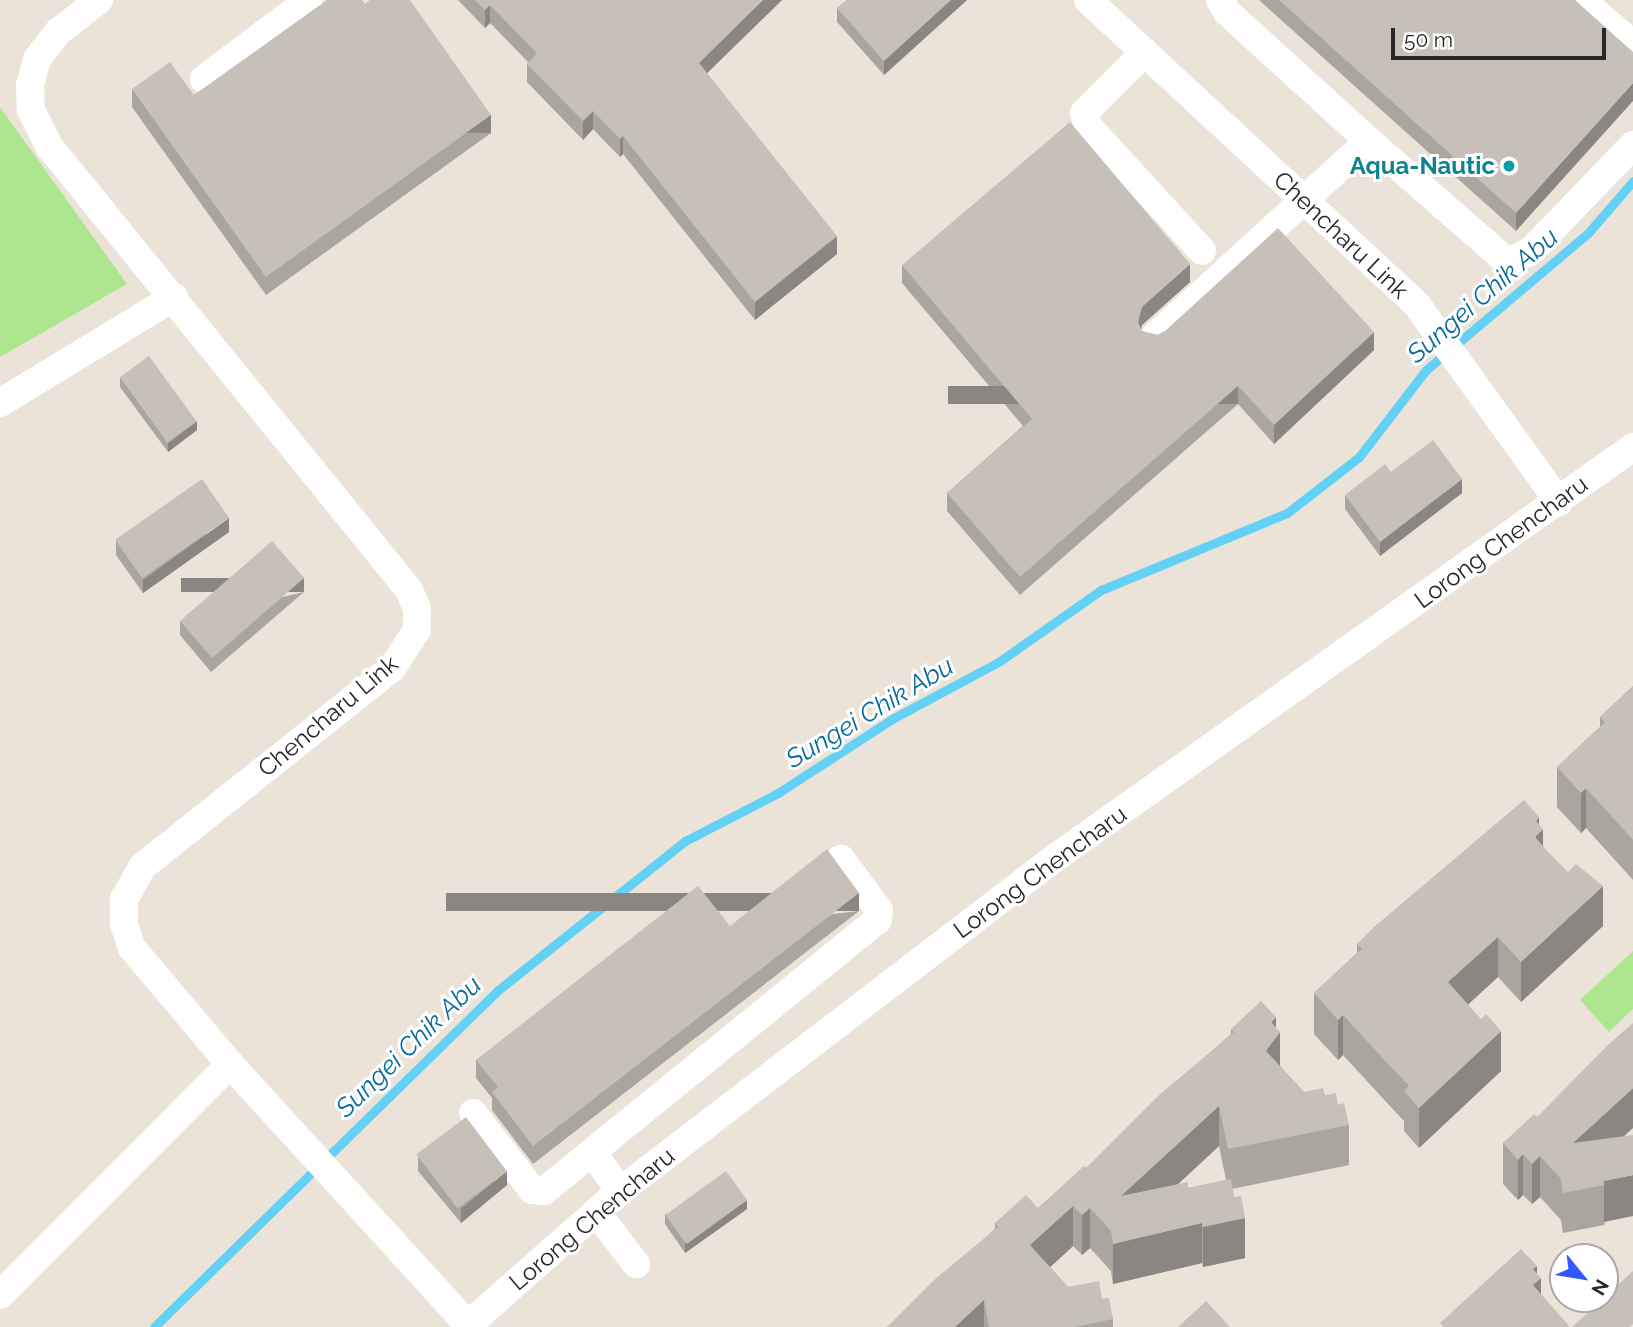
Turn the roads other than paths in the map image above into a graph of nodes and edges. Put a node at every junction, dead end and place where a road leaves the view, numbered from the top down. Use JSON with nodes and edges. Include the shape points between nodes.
{"nodes":[{"id":1,"x":99,"y":0,"type":"edge"},
{"id":2,"x":309,"y":0,"type":"edge"},
{"id":3,"x":1088,"y":0,"type":"edge"},
{"id":4,"x":1220,"y":0,"type":"edge"},
{"id":5,"x":1582,"y":0,"type":"edge"},
{"id":6,"x":1633,"y":45,"type":"edge"},
{"id":7,"x":1145,"y":52,"type":"junction"},
{"id":8,"x":204,"y":79,"type":"dead end"},
{"id":9,"x":1369,"y":142,"type":"junction"},
{"id":10,"x":1633,"y":145,"type":"edge"},
{"id":11,"x":1306,"y":200,"type":"junction"},
{"id":12,"x":1202,"y":251,"type":"dead end"},
{"id":13,"x":174,"y":297,"type":"junction"},
{"id":14,"x":1154,"y":337,"type":"edge"},
{"id":15,"x":0,"y":403,"type":"edge"},
{"id":16,"x":1633,"y":447,"type":"edge"},
{"id":17,"x":1559,"y":502,"type":"junction"},
{"id":18,"x":841,"y":859,"type":"dead end"},
{"id":19,"x":229,"y":1063,"type":"junction"},
{"id":20,"x":472,"y":1113,"type":"dead end"},
{"id":21,"x":592,"y":1152,"type":"junction"},
{"id":22,"x":621,"y":1191,"type":"junction"},
{"id":23,"x":596,"y":1212,"type":"junction"},
{"id":24,"x":636,"y":1264,"type":"dead end"},
{"id":25,"x":0,"y":1295,"type":"edge"},
{"id":26,"x":468,"y":1325,"type":"edge"}],
"edges":[{"from":1,"to":13,"type":"street","name":"Chencharu Link","via":[[58,32],[37,59],[30,85],[31,110],[49,146]]},
{"from":2,"to":8,"type":"street"},
{"from":3,"to":7,"type":"street","name":"Chencharu Link"},
{"from":4,"to":9,"type":"street","via":[[1227,12]]},
{"from":5,"to":6,"type":"street"},
{"from":7,"to":11,"type":"street","name":"Chencharu Link"},
{"from":7,"to":12,"type":"street","via":[[1084,113],[1088,126]]},
{"from":9,"to":10,"type":"street","via":[[1491,251],[1513,260],[1532,250]]},
{"from":9,"to":11,"type":"street"},
{"from":11,"to":14,"type":"street"},
{"from":11,"to":17,"type":"street","name":"Chencharu Link","via":[[1429,318]]},
{"from":13,"to":15,"type":"street"},
{"from":13,"to":19,"type":"street","name":"Chencharu Link","via":[[409,590],[417,608],[417,630],[392,668],[142,867],[130,883],[124,899],[124,924],[132,948]]},
{"from":16,"to":17,"type":"street","name":"Lorong Chencharu"},
{"from":17,"to":22,"type":"street","name":"Lorong Chencharu","via":[[1048,863]]},
{"from":18,"to":21,"type":"street","via":[[879,910],[878,920]]},
{"from":19,"to":25,"type":"street"},
{"from":19,"to":26,"type":"street","name":"Chencharu Link"},
{"from":20,"to":21,"type":"street","via":[[539,1193]]},
{"from":21,"to":22,"type":"street"},
{"from":22,"to":23,"type":"street","name":"Lorong Chencharu"},
{"from":23,"to":24,"type":"street"},
{"from":23,"to":26,"type":"street","name":"Lorong Chencharu"}]}
